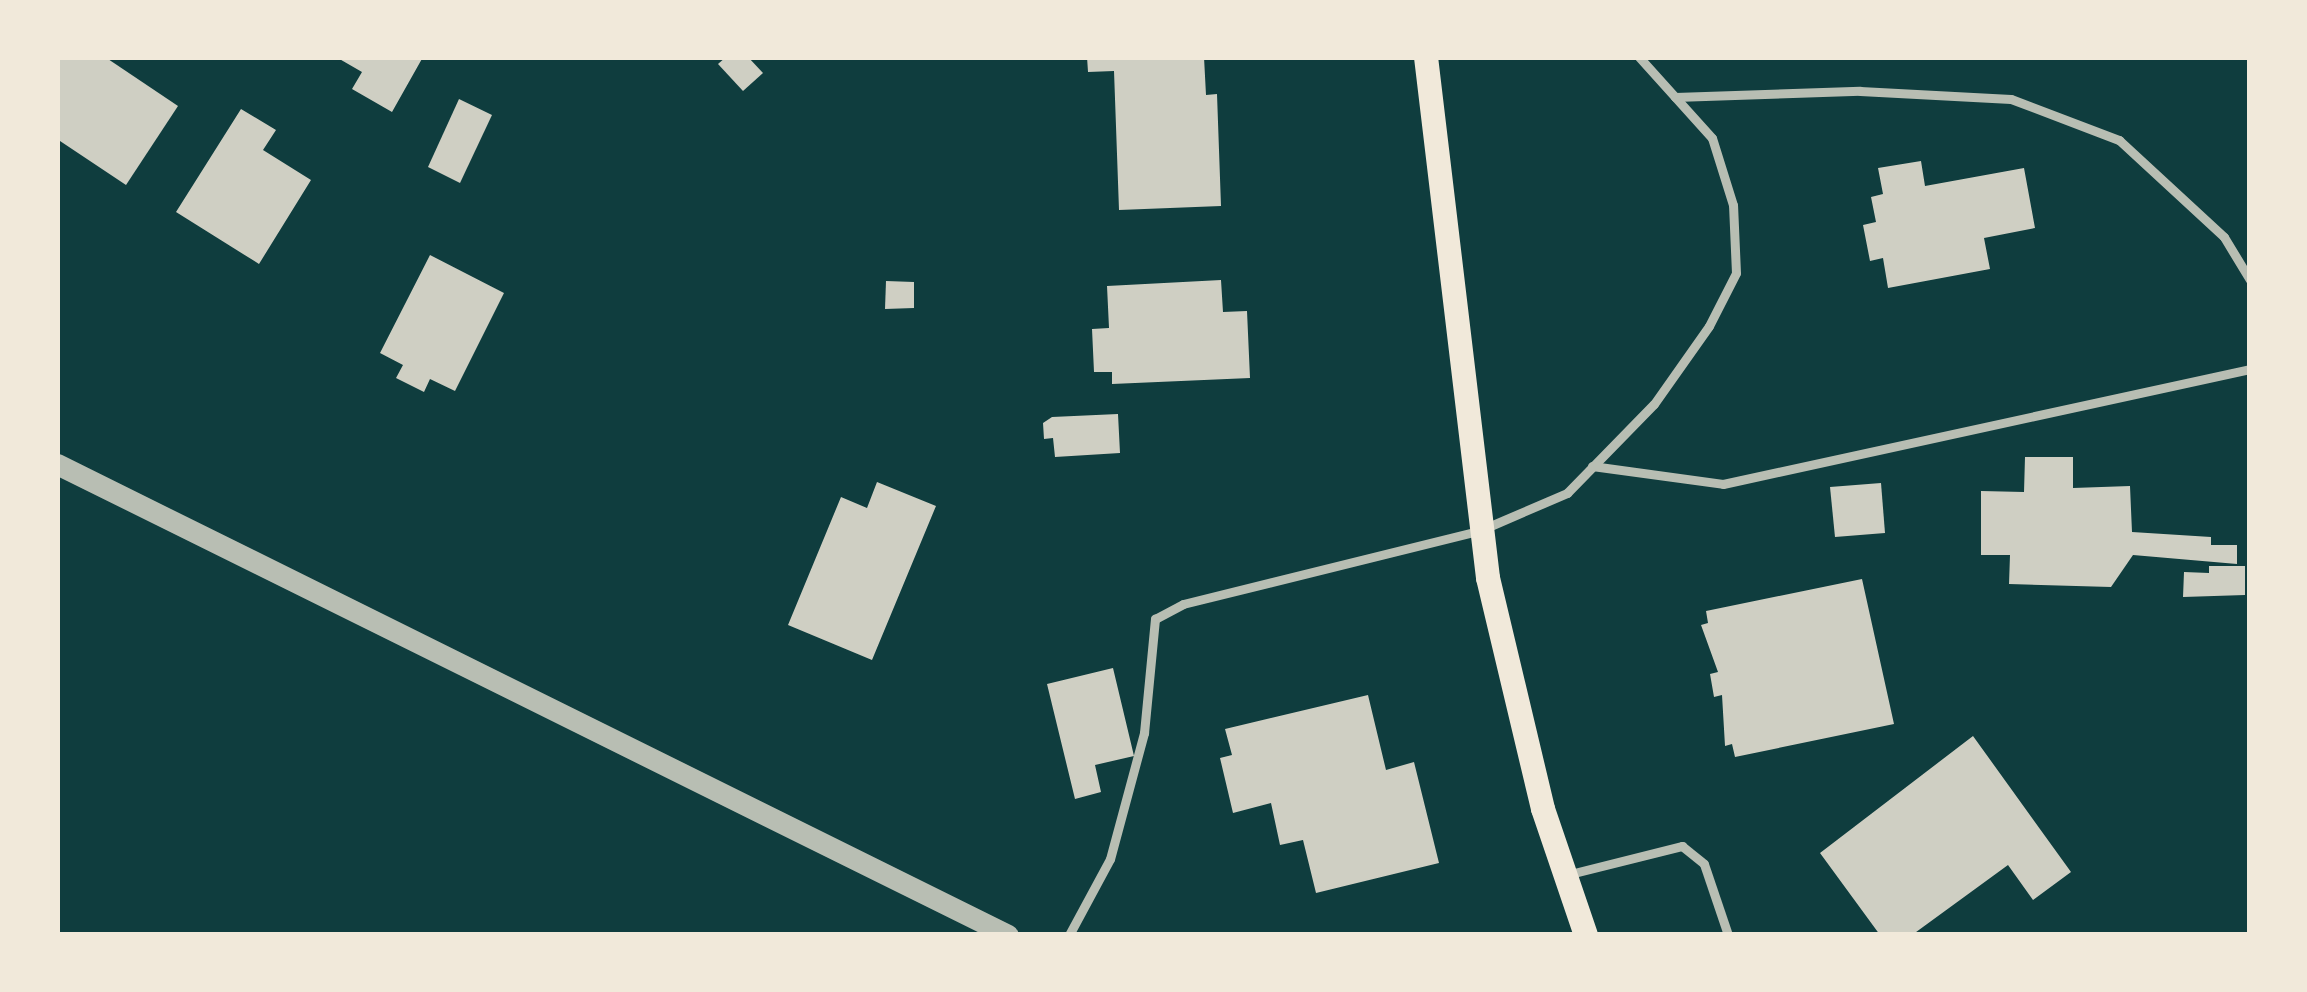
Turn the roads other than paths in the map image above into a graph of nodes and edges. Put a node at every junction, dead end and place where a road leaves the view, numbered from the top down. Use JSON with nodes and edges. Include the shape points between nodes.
{"nodes":[{"id":1,"x":1426,"y":57,"type":"edge"},
{"id":2,"x":1639,"y":57,"type":"edge"},
{"id":3,"x":1675,"y":97,"type":"junction"},
{"id":4,"x":2250,"y":280,"type":"edge"},
{"id":5,"x":2250,"y":368,"type":"edge"},
{"id":6,"x":57,"y":464,"type":"edge"},
{"id":7,"x":1592,"y":466,"type":"junction"},
{"id":8,"x":1481,"y":530,"type":"junction"},
{"id":9,"x":1564,"y":875,"type":"junction"},
{"id":10,"x":1008,"y":935,"type":"edge"},
{"id":11,"x":1070,"y":935,"type":"edge"},
{"id":12,"x":1586,"y":935,"type":"edge"},
{"id":13,"x":1728,"y":935,"type":"edge"}],
"edges":[{"from":1,"to":8,"type":"main road"},
{"from":2,"to":3,"type":"lane"},
{"from":3,"to":4,"type":"lane","via":[[1837,91],[2011,99],[2119,140],[2224,237]]},
{"from":3,"to":7,"type":"lane","via":[[1712,139],[1732,206],[1736,273],[1654,404]]},
{"from":5,"to":7,"type":"lane","via":[[1723,484]]},
{"from":6,"to":10,"type":"street"},
{"from":7,"to":8,"type":"lane","via":[[1568,493]]},
{"from":8,"to":9,"type":"main road"},
{"from":8,"to":11,"type":"lane","via":[[1183,604],[1155,619],[1138,754],[1110,860]]},
{"from":9,"to":12,"type":"main road"},
{"from":9,"to":13,"type":"lane","via":[[1682,846],[1703,864]]}]}
